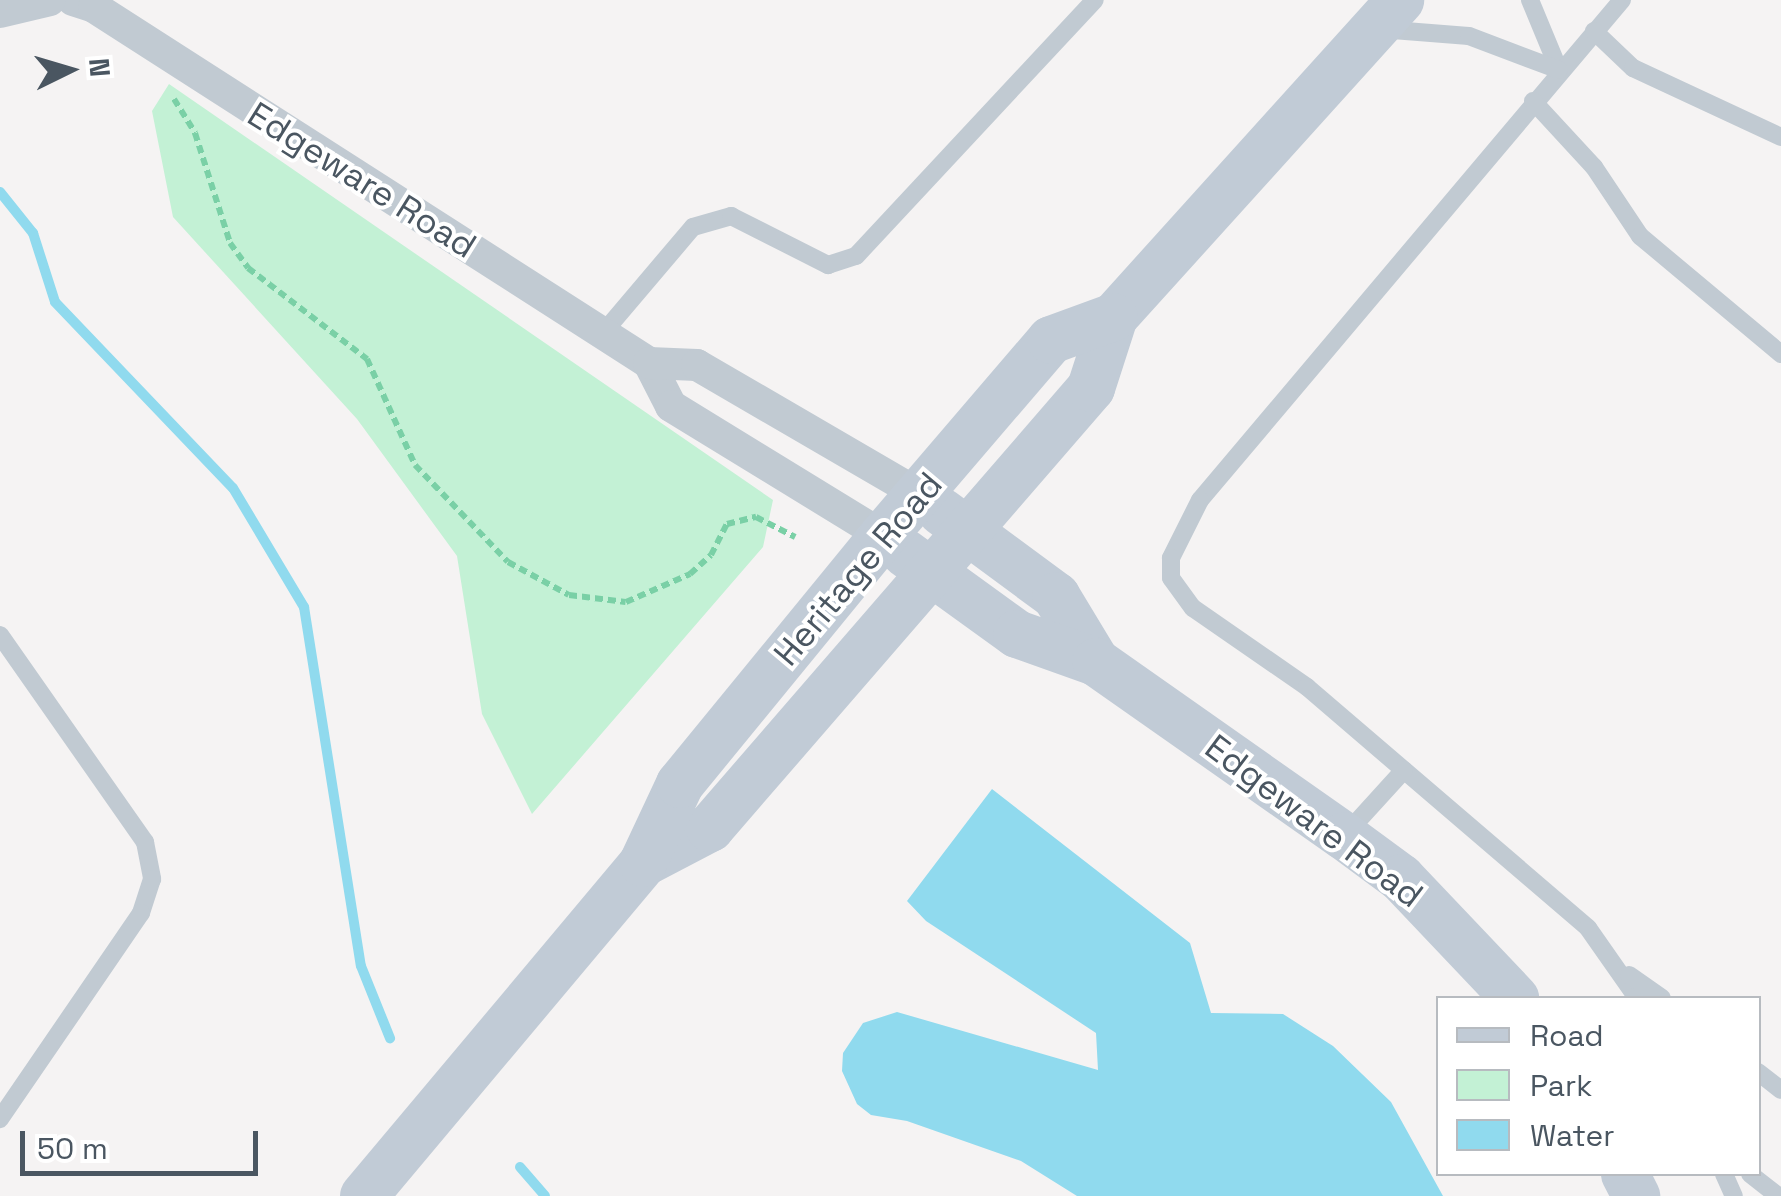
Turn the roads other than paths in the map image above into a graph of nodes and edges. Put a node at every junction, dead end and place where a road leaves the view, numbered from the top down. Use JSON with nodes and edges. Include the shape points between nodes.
{"nodes":[{"id":1,"x":50,"y":0,"type":"edge"},
{"id":2,"x":73,"y":0,"type":"edge"},
{"id":3,"x":1095,"y":0,"type":"edge"},
{"id":4,"x":1530,"y":0,"type":"edge"},
{"id":5,"x":1622,"y":0,"type":"edge"},
{"id":6,"x":0,"y":12,"type":"edge"},
{"id":7,"x":1388,"y":14,"type":"edge"},
{"id":8,"x":1594,"y":31,"type":"junction"},
{"id":9,"x":1559,"y":70,"type":"junction"},
{"id":10,"x":1534,"y":101,"type":"junction"},
{"id":11,"x":1781,"y":137,"type":"edge"},
{"id":12,"x":1114,"y":317,"type":"junction"},
{"id":13,"x":603,"y":333,"type":"junction"},
{"id":14,"x":1781,"y":354,"type":"edge"},
{"id":15,"x":649,"y":364,"type":"junction"},
{"id":16,"x":920,"y":495,"type":"junction"},
{"id":17,"x":968,"y":531,"type":"junction"},
{"id":18,"x":883,"y":536,"type":"junction"},
{"id":19,"x":932,"y":572,"type":"junction"},
{"id":20,"x":0,"y":635,"type":"edge"},
{"id":21,"x":1096,"y":662,"type":"junction"},
{"id":22,"x":1404,"y":770,"type":"junction"},
{"id":23,"x":1344,"y":836,"type":"junction"},
{"id":24,"x":643,"y":863,"type":"junction"},
{"id":25,"x":1624,"y":972,"type":"junction"},
{"id":26,"x":1513,"y":996,"type":"edge"},
{"id":27,"x":1637,"y":996,"type":"edge"},
{"id":28,"x":1659,"y":996,"type":"edge"},
{"id":29,"x":1761,"y":1074,"type":"edge"},
{"id":30,"x":1781,"y":1090,"type":"edge"},
{"id":31,"x":0,"y":1118,"type":"edge"},
{"id":32,"x":1753,"y":1176,"type":"edge"},
{"id":33,"x":364,"y":1196,"type":"edge"},
{"id":34,"x":1778,"y":1196,"type":"edge"}],
"edges":[{"from":1,"to":6,"type":"street"},
{"from":2,"to":13,"type":"street","name":"Edgeware Road","via":[[94,6]]},
{"from":3,"to":13,"type":"lane","via":[[856,256],[828,265],[732,216],[693,227]]},
{"from":4,"to":9,"type":"lane"},
{"from":5,"to":8,"type":"lane"},
{"from":7,"to":9,"type":"lane"},
{"from":7,"to":12,"type":"main road","name":"Heritage Road"},
{"from":8,"to":9,"type":"lane"},
{"from":8,"to":11,"type":"lane","via":[[1633,68]]},
{"from":9,"to":10,"type":"lane"},
{"from":10,"to":14,"type":"lane","via":[[1594,167],[1640,236]]},
{"from":10,"to":22,"type":"lane","via":[[1200,500],[1172,558],[1172,578],[1193,608],[1307,687]]},
{"from":12,"to":16,"type":"main road","name":"Heritage Road","via":[[1051,340]]},
{"from":12,"to":17,"type":"main road","name":"Heritage Road","via":[[1091,388]]},
{"from":13,"to":15,"type":"street","name":"Edgeware Road"},
{"from":15,"to":16,"type":"street","name":"Edgeware Road","via":[[698,364]]},
{"from":15,"to":18,"type":"street","name":"Edgeware Road","via":[[671,406]]},
{"from":16,"to":17,"type":"main road","name":"Edgeware Road"},
{"from":16,"to":18,"type":"main road","name":"Heritage Road"},
{"from":17,"to":19,"type":"main road","name":"Heritage Road"},
{"from":17,"to":21,"type":"main road","name":"Edgeware Road","via":[[1056,596]]},
{"from":18,"to":19,"type":"main road","name":"Edgeware Road"},
{"from":18,"to":24,"type":"main road","name":"Heritage Road","via":[[680,784]]},
{"from":19,"to":21,"type":"main road","name":"Edgeware Road","via":[[1017,634]]},
{"from":19,"to":24,"type":"main road","name":"Heritage Road","via":[[710,828]]},
{"from":20,"to":31,"type":"lane","via":[[145,842],[152,879],[142,913]]},
{"from":21,"to":23,"type":"main road","name":"Edgeware Road"},
{"from":22,"to":23,"type":"lane"},
{"from":22,"to":25,"type":"lane","via":[[1588,928]]},
{"from":23,"to":26,"type":"main road","name":"Edgeware Road","via":[[1401,878]]},
{"from":24,"to":33,"type":"main road","name":"Heritage Road"},
{"from":25,"to":27,"type":"lane"},
{"from":25,"to":28,"type":"lane"},
{"from":29,"to":30,"type":"lane"},
{"from":32,"to":34,"type":"lane"}]}
